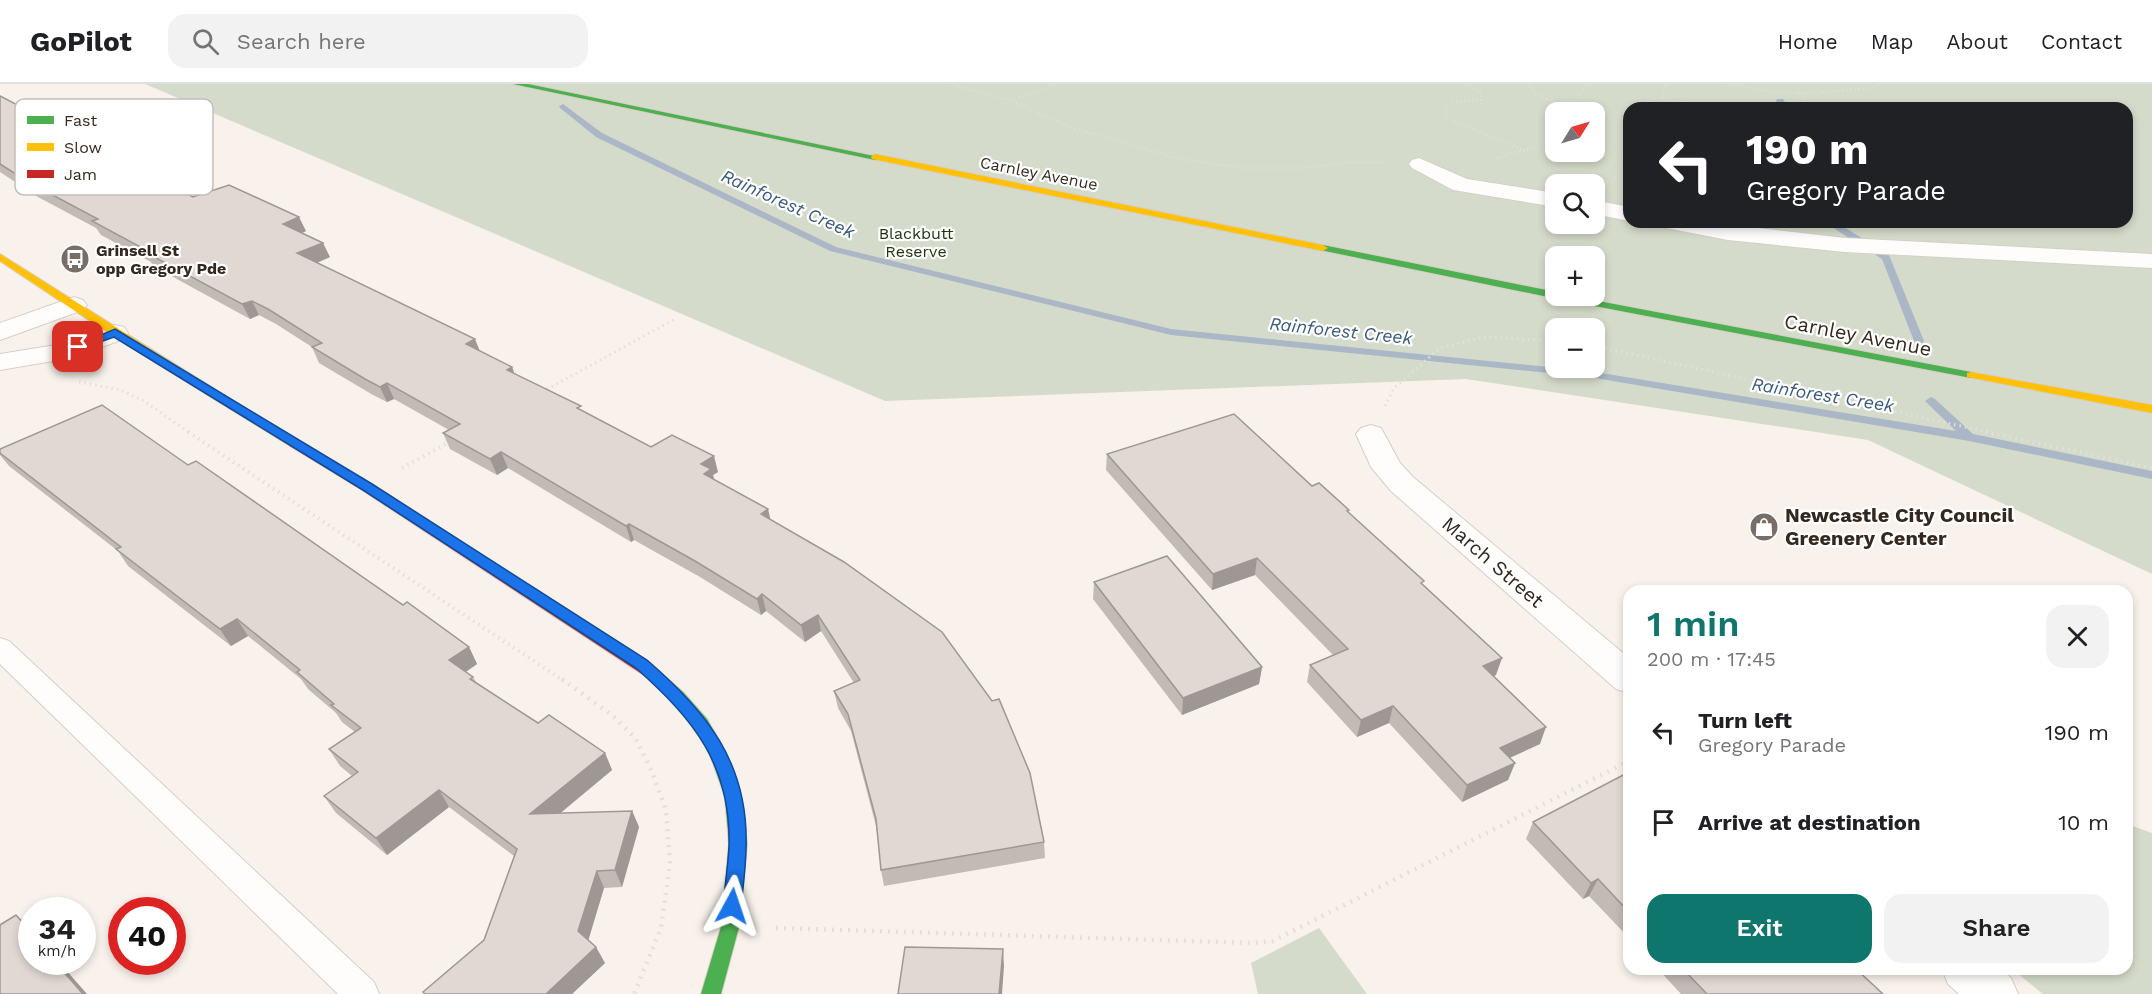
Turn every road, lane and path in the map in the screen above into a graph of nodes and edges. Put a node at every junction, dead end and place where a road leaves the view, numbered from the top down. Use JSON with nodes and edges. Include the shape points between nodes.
{"nodes":[{"id":1,"x":517,"y":84,"type":"edge"},
{"id":2,"x":951,"y":84,"type":"edge"},
{"id":3,"x":1056,"y":84,"type":"edge"},
{"id":4,"x":1467,"y":84,"type":"edge"},
{"id":5,"x":1529,"y":84,"type":"edge"},
{"id":6,"x":1590,"y":84,"type":"edge"},
{"id":7,"x":1666,"y":84,"type":"edge"},
{"id":8,"x":1725,"y":84,"type":"edge"},
{"id":9,"x":1736,"y":84,"type":"edge"},
{"id":10,"x":1880,"y":84,"type":"edge"},
{"id":11,"x":1749,"y":89,"type":"junction"},
{"id":12,"x":1800,"y":94,"type":"junction"},
{"id":13,"x":1661,"y":98,"type":"junction"},
{"id":14,"x":1011,"y":100,"type":"junction"},
{"id":15,"x":1552,"y":102,"type":"edge"},
{"id":16,"x":1575,"y":102,"type":"edge"},
{"id":17,"x":1648,"y":102,"type":"edge"},
{"id":18,"x":1686,"y":102,"type":"edge"},
{"id":19,"x":1805,"y":102,"type":"edge"},
{"id":20,"x":1545,"y":143,"type":"edge"},
{"id":21,"x":1526,"y":151,"type":"junction"},
{"id":22,"x":1489,"y":159,"type":"dead end"},
{"id":23,"x":1623,"y":159,"type":"edge"},
{"id":24,"x":1419,"y":164,"type":"joint"},
{"id":25,"x":1605,"y":183,"type":"edge"},
{"id":26,"x":1545,"y":198,"type":"edge"},
{"id":27,"x":1605,"y":209,"type":"edge"},
{"id":28,"x":1623,"y":213,"type":"edge"},
{"id":29,"x":1698,"y":228,"type":"edge"},
{"id":30,"x":0,"y":257,"type":"edge"},
{"id":31,"x":2152,"y":261,"type":"edge"},
{"id":32,"x":1545,"y":293,"type":"edge"},
{"id":33,"x":74,"y":305,"type":"junction"},
{"id":34,"x":1605,"y":305,"type":"edge"},
{"id":35,"x":675,"y":319,"type":"dead end"},
{"id":36,"x":0,"y":332,"type":"edge"},
{"id":37,"x":115,"y":333,"type":"junction"},
{"id":38,"x":1545,"y":340,"type":"edge"},
{"id":39,"x":1605,"y":348,"type":"edge"},
{"id":40,"x":0,"y":362,"type":"edge"},
{"id":41,"x":74,"y":381,"type":"dead end"},
{"id":42,"x":542,"y":392,"type":"edge"},
{"id":43,"x":2152,"y":409,"type":"edge"},
{"id":44,"x":1371,"y":434,"type":"joint"},
{"id":45,"x":460,"y":437,"type":"edge"},
{"id":46,"x":2152,"y":468,"type":"edge"},
{"id":47,"x":368,"y":487,"type":"junction"},
{"id":48,"x":0,"y":648,"type":"edge"},
{"id":49,"x":1623,"y":674,"type":"edge"},
{"id":50,"x":1623,"y":764,"type":"edge"},
{"id":51,"x":730,"y":927,"type":"junction"},
{"id":52,"x":1972,"y":975,"type":"edge"},
{"id":53,"x":362,"y":994,"type":"edge"},
{"id":54,"x":634,"y":994,"type":"edge"},
{"id":55,"x":711,"y":994,"type":"edge"},
{"id":56,"x":1994,"y":994,"type":"edge"}],
"edges":[{"from":1,"to":32,"type":"main road","name":"Carnley Avenue"},
{"from":2,"to":14,"type":"path"},
{"from":3,"to":14,"type":"path"},
{"from":4,"to":21,"type":"path","via":[[1482,94],[1481,100],[1453,102],[1445,117]]},
{"from":5,"to":15,"type":"path","via":[[1534,93]]},
{"from":6,"to":16,"type":"path"},
{"from":7,"to":13,"type":"path"},
{"from":8,"to":11,"type":"path"},
{"from":9,"to":11,"type":"path"},
{"from":10,"to":12,"type":"path","via":[[1873,88]]},
{"from":11,"to":12,"type":"path"},
{"from":12,"to":19,"type":"path"},
{"from":13,"to":17,"type":"path"},
{"from":13,"to":18,"type":"path"},
{"from":14,"to":24,"type":"path","via":[[1066,126],[1176,158],[1243,168],[1302,168],[1352,162]]},
{"from":20,"to":21,"type":"path"},
{"from":21,"to":22,"type":"path"},
{"from":23,"to":25,"type":"path","via":[[1616,177]]},
{"from":24,"to":26,"type":"street","via":[[1461,185]]},
{"from":27,"to":28,"type":"street"},
{"from":29,"to":31,"type":"street","via":[[1845,245]]},
{"from":30,"to":33,"type":"main road"},
{"from":33,"to":36,"type":"street"},
{"from":33,"to":37,"type":"main road"},
{"from":34,"to":43,"type":"main road","name":"Carnley Avenue"},
{"from":35,"to":42,"type":"path"},
{"from":37,"to":40,"type":"street","via":[[61,352]]},
{"from":37,"to":47,"type":"main road"},
{"from":38,"to":44,"type":"path","via":[[1485,337],[1440,348],[1394,388]]},
{"from":39,"to":46,"type":"path"},
{"from":41,"to":54,"type":"path","via":[[121,390],[167,416],[569,684],[613,716],[636,739],[666,810],[670,863],[661,928]]},
{"from":44,"to":49,"type":"street","name":"March Street","via":[[1386,466],[1402,484]]},
{"from":45,"to":47,"type":"path"},
{"from":47,"to":51,"type":"main road","via":[[641,664],[701,723],[717,751],[733,797],[738,844]]},
{"from":48,"to":53,"type":"lane"},
{"from":50,"to":51,"type":"path","via":[[1273,941]]},
{"from":51,"to":55,"type":"main road"},
{"from":52,"to":56,"type":"street"}]}
